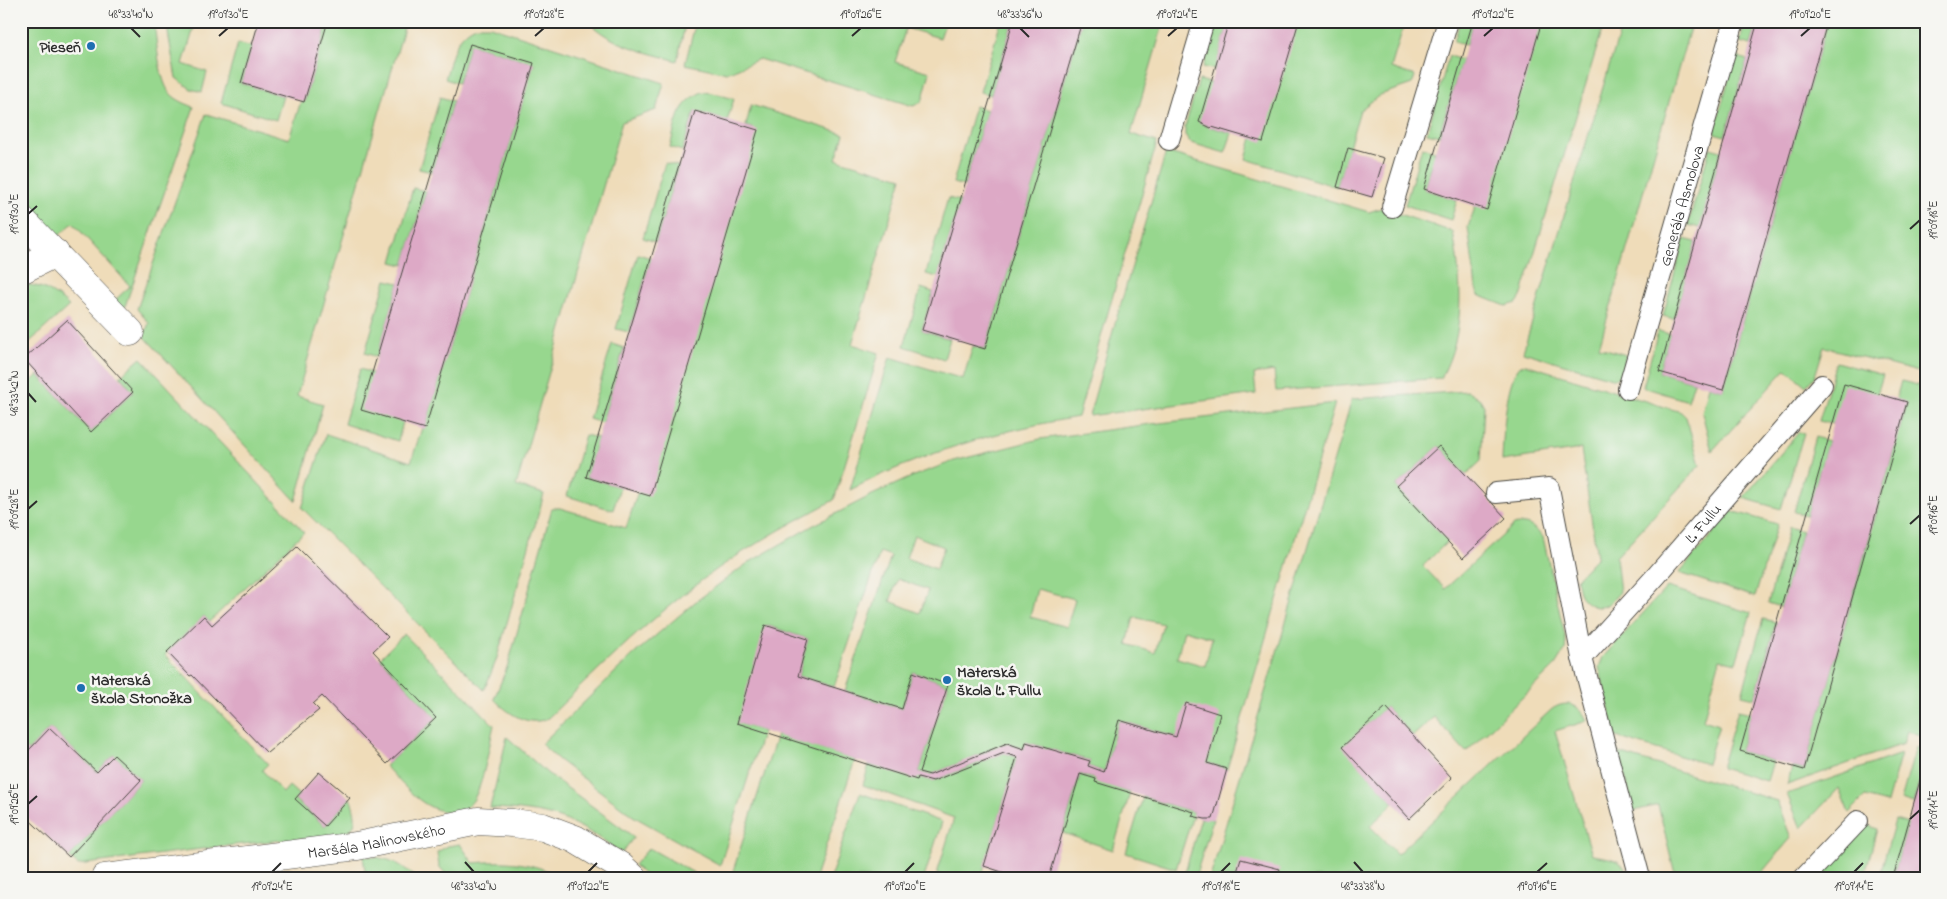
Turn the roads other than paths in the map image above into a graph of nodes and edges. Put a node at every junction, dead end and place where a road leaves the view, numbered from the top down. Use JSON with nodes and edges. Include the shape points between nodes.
{"nodes":[{"id":1,"x":1204,"y":21,"type":"edge"},
{"id":2,"x":1448,"y":21,"type":"edge"},
{"id":3,"x":1734,"y":21,"type":"edge"},
{"id":4,"x":1169,"y":140,"type":"dead end"},
{"id":5,"x":1392,"y":207,"type":"dead end"},
{"id":6,"x":21,"y":219,"type":"edge"},
{"id":7,"x":55,"y":253,"type":"junction"},
{"id":8,"x":21,"y":270,"type":"edge"},
{"id":9,"x":130,"y":332,"type":"dead end"},
{"id":10,"x":1822,"y":386,"type":"dead end"},
{"id":11,"x":1628,"y":390,"type":"dead end"},
{"id":12,"x":1496,"y":493,"type":"dead end"},
{"id":13,"x":1582,"y":658,"type":"junction"},
{"id":14,"x":1858,"y":821,"type":"dead end"},
{"id":15,"x":104,"y":878,"type":"edge"},
{"id":16,"x":633,"y":878,"type":"edge"},
{"id":17,"x":1640,"y":878,"type":"edge"},
{"id":18,"x":1804,"y":878,"type":"edge"}],
"edges":[{"from":1,"to":4,"type":"lane"},
{"from":2,"to":5,"type":"lane"},
{"from":3,"to":11,"type":"lane","name":"Generála Asmolova"},
{"from":6,"to":7,"type":"street"},
{"from":7,"to":8,"type":"street"},
{"from":7,"to":9,"type":"street"},
{"from":10,"to":13,"type":"lane","name":"Ľ. Fullu"},
{"from":12,"to":13,"type":"lane","via":[[1549,488]]},
{"from":13,"to":17,"type":"lane"},
{"from":14,"to":18,"type":"lane"},
{"from":15,"to":16,"type":"street","name":"Maršála Malinovského","via":[[357,846],[478,822],[543,827],[575,839],[620,866]]}]}
